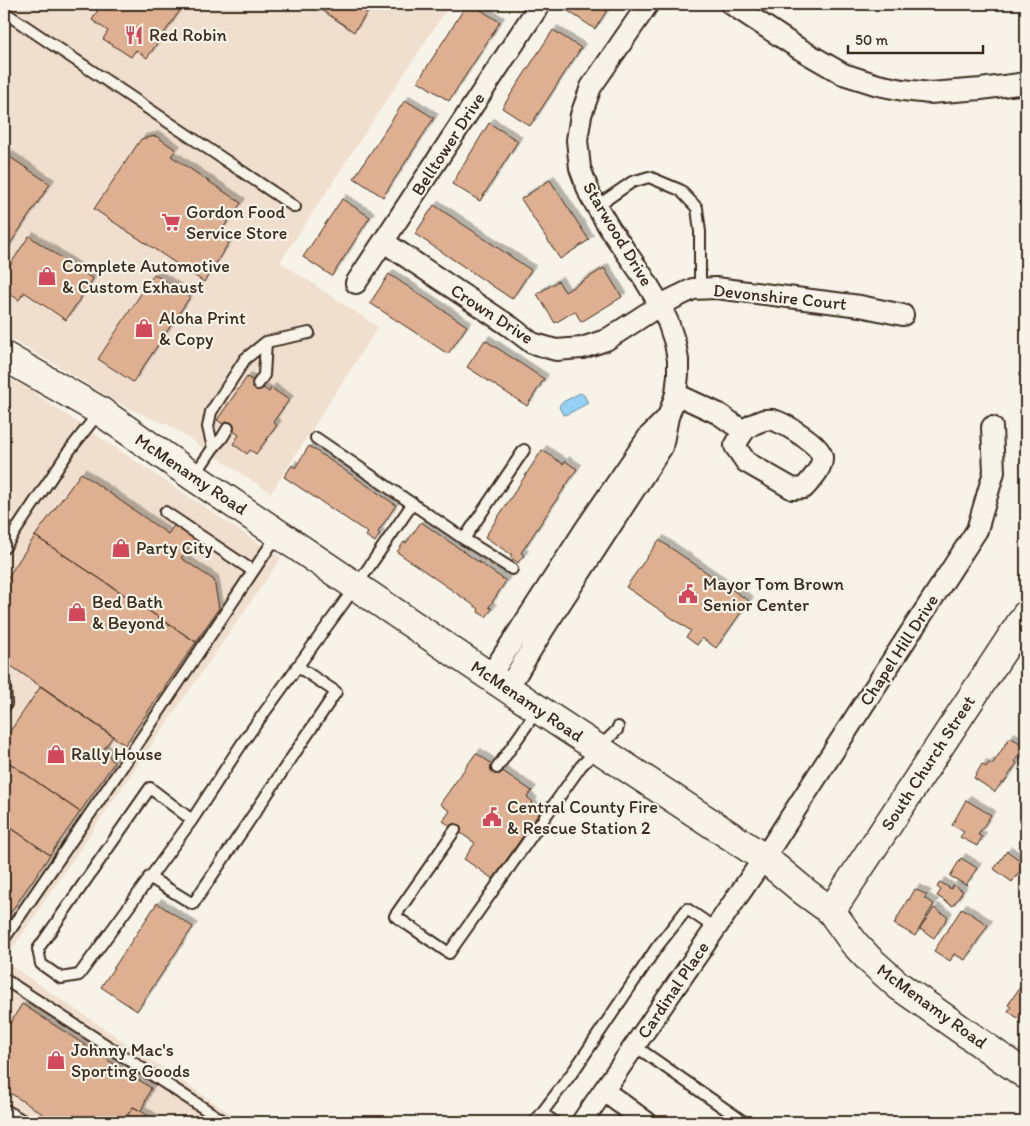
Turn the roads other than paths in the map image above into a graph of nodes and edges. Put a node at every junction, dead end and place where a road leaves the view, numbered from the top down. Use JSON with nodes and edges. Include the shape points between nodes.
{"nodes":[{"id":1,"x":540,"y":4,"type":"edge"},
{"id":2,"x":648,"y":4,"type":"edge"},
{"id":3,"x":731,"y":4,"type":"edge"},
{"id":4,"x":4,"y":12,"type":"edge"},
{"id":5,"x":1026,"y":83,"type":"edge"},
{"id":6,"x":597,"y":206,"type":"junction"},
{"id":7,"x":295,"y":207,"type":"dead end"},
{"id":8,"x":384,"y":242,"type":"junction"},
{"id":9,"x":356,"y":283,"type":"dead end"},
{"id":10,"x":700,"y":289,"type":"junction"},
{"id":11,"x":660,"y":305,"type":"junction"},
{"id":12,"x":903,"y":315,"type":"dead end"},
{"id":13,"x":309,"y":333,"type":"dead end"},
{"id":14,"x":266,"y":342,"type":"junction"},
{"id":15,"x":4,"y":356,"type":"edge"},
{"id":16,"x":258,"y":384,"type":"dead end"},
{"id":17,"x":676,"y":394,"type":"junction"},
{"id":18,"x":100,"y":411,"type":"junction"},
{"id":19,"x":992,"y":427,"type":"dead end"},
{"id":20,"x":228,"y":428,"type":"dead end"},
{"id":21,"x":743,"y":431,"type":"dead end"},
{"id":22,"x":316,"y":438,"type":"dead end"},
{"id":23,"x":213,"y":448,"type":"junction"},
{"id":24,"x":524,"y":450,"type":"dead end"},
{"id":25,"x":194,"y":477,"type":"junction"},
{"id":26,"x":413,"y":503,"type":"junction"},
{"id":27,"x":165,"y":512,"type":"dead end"},
{"id":28,"x":279,"y":533,"type":"junction"},
{"id":29,"x":464,"y":539,"type":"junction"},
{"id":30,"x":4,"y":548,"type":"edge"},
{"id":31,"x":512,"y":569,"type":"dead end"},
{"id":32,"x":253,"y":571,"type":"junction"},
{"id":33,"x":356,"y":586,"type":"junction"},
{"id":34,"x":1026,"y":615,"type":"edge"},
{"id":35,"x":297,"y":666,"type":"junction"},
{"id":36,"x":499,"y":682,"type":"junction"},
{"id":37,"x":4,"y":685,"type":"edge"},
{"id":38,"x":4,"y":707,"type":"edge"},
{"id":39,"x":538,"y":709,"type":"junction"},
{"id":40,"x":618,"y":727,"type":"dead end"},
{"id":41,"x":598,"y":749,"type":"junction"},
{"id":42,"x":498,"y":768,"type":"dead end"},
{"id":43,"x":192,"y":820,"type":"junction"},
{"id":44,"x":455,"y":830,"type":"dead end"},
{"id":45,"x":764,"y":858,"type":"junction"},
{"id":46,"x":149,"y":877,"type":"junction"},
{"id":47,"x":831,"y":911,"type":"junction"},
{"id":48,"x":715,"y":928,"type":"junction"},
{"id":49,"x":4,"y":939,"type":"edge"},
{"id":50,"x":4,"y":979,"type":"edge"},
{"id":51,"x":635,"y":1046,"type":"junction"},
{"id":52,"x":1026,"y":1074,"type":"edge"},
{"id":53,"x":604,"y":1091,"type":"junction"},
{"id":54,"x":4,"y":1109,"type":"edge"},
{"id":55,"x":542,"y":1113,"type":"junction"},
{"id":56,"x":25,"y":1122,"type":"edge"},
{"id":57,"x":225,"y":1122,"type":"edge"},
{"id":58,"x":535,"y":1122,"type":"edge"},
{"id":59,"x":555,"y":1122,"type":"edge"},
{"id":60,"x":582,"y":1122,"type":"edge"},
{"id":61,"x":646,"y":1122,"type":"edge"},
{"id":62,"x":744,"y":1122,"type":"edge"}],
"edges":[{"from":1,"to":8,"type":"street","name":"Belltower Drive"},
{"from":2,"to":6,"type":"street","name":"Starwood Drive","via":[[591,87],[581,115],[577,140],[580,168]]},
{"from":3,"to":5,"type":"street","via":[[843,74],[878,85],[930,93]]},
{"from":4,"to":7,"type":"lane"},
{"from":6,"to":10,"type":"lane","via":[[632,182],[648,177],[680,190],[697,208]]},
{"from":6,"to":11,"type":"street","name":"Starwood Drive"},
{"from":8,"to":9,"type":"street","name":"Belltower Drive"},
{"from":8,"to":11,"type":"street","name":"Crown Drive","via":[[532,343],[556,350],[582,348],[606,340]]},
{"from":10,"to":11,"type":"street","name":"Devonshire Court","via":[[693,289]]},
{"from":10,"to":12,"type":"street","name":"Devonshire Court","via":[[716,288],[851,305]]},
{"from":11,"to":17,"type":"street","name":"Starwood Drive","via":[[678,360]]},
{"from":13,"to":14,"type":"lane"},
{"from":14,"to":16,"type":"lane","via":[[264,375]]},
{"from":14,"to":23,"type":"lane","via":[[245,360],[211,412],[208,427]]},
{"from":15,"to":18,"type":"street","name":"McMenamy Road"},
{"from":17,"to":21,"type":"street","via":[[719,414]]},
{"from":17,"to":36,"type":"street","name":"Starwood Drive","via":[[662,447],[543,630]]},
{"from":18,"to":25,"type":"street","name":"McMenamy Road"},
{"from":18,"to":30,"type":"lane"},
{"from":19,"to":45,"type":"street","name":"Chapel Hill Drive","via":[[994,472],[977,530]]},
{"from":20,"to":23,"type":"lane"},
{"from":22,"to":26,"type":"lane"},
{"from":23,"to":25,"type":"lane"},
{"from":24,"to":29,"type":"lane"},
{"from":25,"to":28,"type":"street","name":"McMenamy Road"},
{"from":26,"to":29,"type":"lane"},
{"from":26,"to":33,"type":"lane"},
{"from":27,"to":32,"type":"lane"},
{"from":28,"to":32,"type":"lane"},
{"from":28,"to":33,"type":"street","name":"McMenamy Road"},
{"from":29,"to":31,"type":"lane"},
{"from":32,"to":49,"type":"lane"},
{"from":33,"to":35,"type":"lane"},
{"from":33,"to":36,"type":"street","name":"McMenamy Road"},
{"from":34,"to":47,"type":"street","name":"South Church Street"},
{"from":35,"to":43,"type":"lane"},
{"from":35,"to":46,"type":"lane","via":[[336,692],[193,904]]},
{"from":36,"to":39,"type":"street","name":"McMenamy Road"},
{"from":37,"to":38,"type":"lane"},
{"from":39,"to":41,"type":"street","name":"McMenamy Road"},
{"from":39,"to":42,"type":"lane"},
{"from":40,"to":41,"type":"lane"},
{"from":41,"to":44,"type":"lane","via":[[581,766],[449,953],[395,916]]},
{"from":41,"to":45,"type":"street","name":"McMenamy Road"},
{"from":43,"to":46,"type":"lane"},
{"from":43,"to":46,"type":"lane","via":[[150,788],[38,949],[40,964],[61,978],[78,975]]},
{"from":45,"to":47,"type":"street","name":"McMenamy Road"},
{"from":45,"to":48,"type":"street","name":"Cardinal Place"},
{"from":47,"to":52,"type":"street","name":"McMenamy Road","via":[[859,949],[899,986]]},
{"from":48,"to":51,"type":"street","name":"Cardinal Place"},
{"from":48,"to":55,"type":"lane","via":[[687,909]]},
{"from":50,"to":57,"type":"lane"},
{"from":51,"to":53,"type":"street","name":"Cardinal Place"},
{"from":51,"to":62,"type":"lane"},
{"from":53,"to":60,"type":"street","name":"Cardinal Place"},
{"from":53,"to":61,"type":"street"},
{"from":54,"to":56,"type":"lane"},
{"from":55,"to":58,"type":"lane"},
{"from":55,"to":59,"type":"lane"}]}
